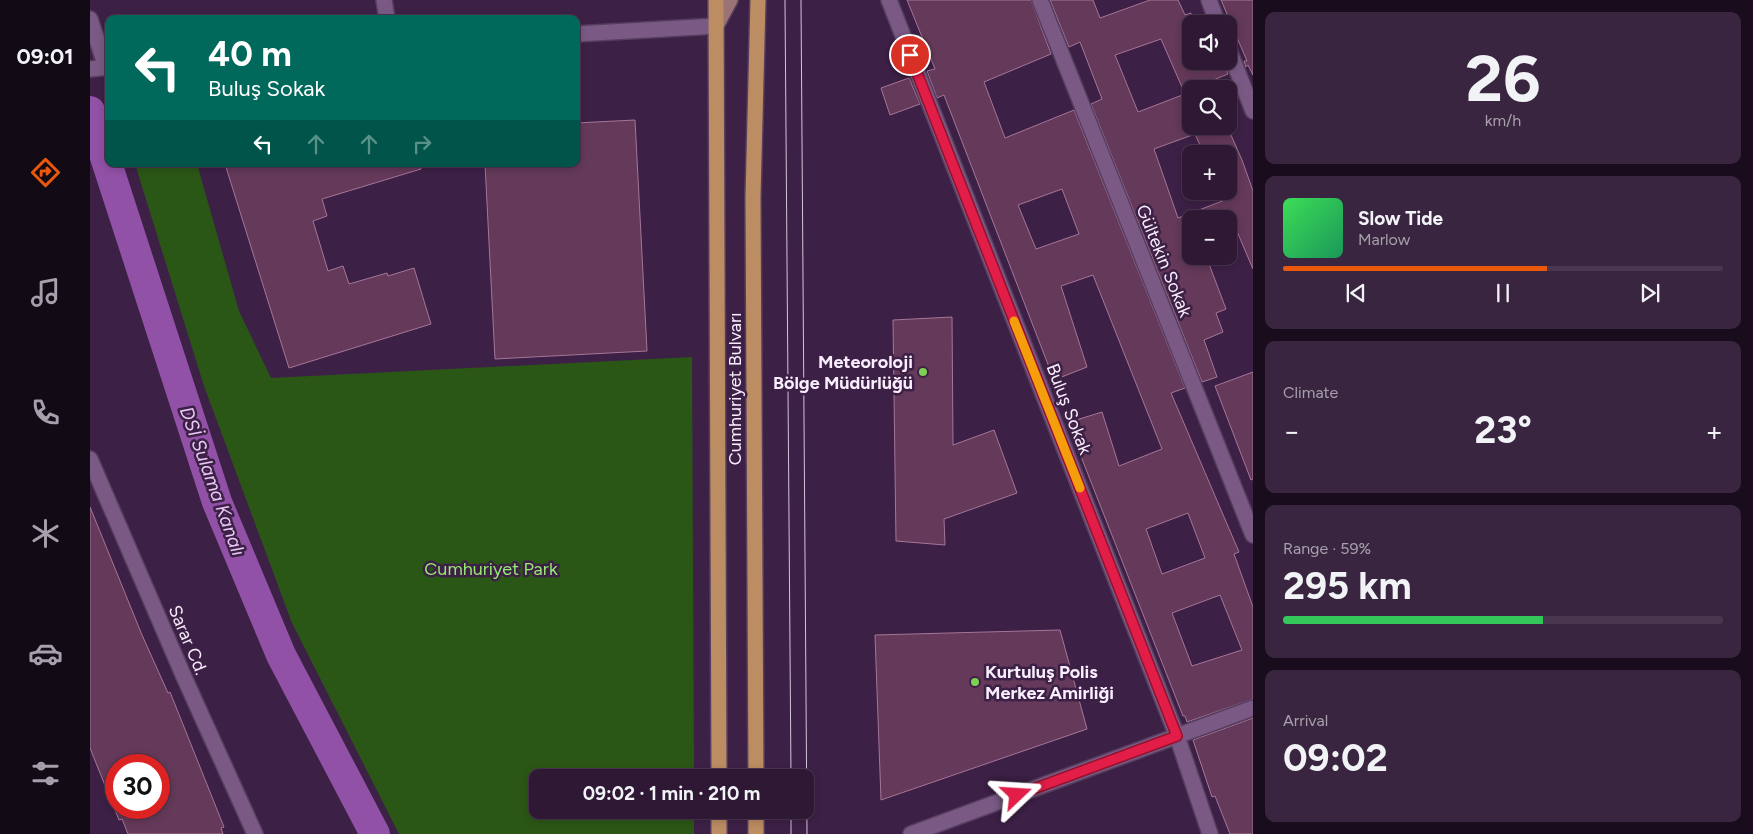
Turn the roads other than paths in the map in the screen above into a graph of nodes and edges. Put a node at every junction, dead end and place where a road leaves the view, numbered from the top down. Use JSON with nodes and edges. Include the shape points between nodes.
{"nodes":[{"id":1,"x":384,"y":0,"type":"edge"},
{"id":2,"x":716,"y":0,"type":"edge"},
{"id":3,"x":730,"y":0,"type":"edge"},
{"id":4,"x":758,"y":0,"type":"edge"},
{"id":5,"x":888,"y":0,"type":"edge"},
{"id":6,"x":1040,"y":0,"type":"edge"},
{"id":7,"x":1209,"y":0,"type":"edge"},
{"id":8,"x":386,"y":15,"type":"edge"},
{"id":9,"x":1215,"y":15,"type":"edge"},
{"id":10,"x":90,"y":18,"type":"edge"},
{"id":11,"x":716,"y":26,"type":"junction"},
{"id":12,"x":580,"y":34,"type":"edge"},
{"id":13,"x":101,"y":68,"type":"edge"},
{"id":14,"x":1237,"y":70,"type":"edge"},
{"id":15,"x":1253,"y":111,"type":"edge"},
{"id":16,"x":90,"y":459,"type":"edge"},
{"id":17,"x":1253,"y":536,"type":"edge"},
{"id":18,"x":1253,"y":708,"type":"edge"},
{"id":19,"x":1177,"y":736,"type":"junction"},
{"id":20,"x":719,"y":769,"type":"edge"},
{"id":21,"x":756,"y":769,"type":"edge"},
{"id":22,"x":719,"y":819,"type":"edge"},
{"id":23,"x":756,"y":819,"type":"edge"},
{"id":24,"x":255,"y":834,"type":"edge"},
{"id":25,"x":719,"y":834,"type":"edge"},
{"id":26,"x":756,"y":834,"type":"edge"},
{"id":27,"x":911,"y":834,"type":"edge"},
{"id":28,"x":1210,"y":834,"type":"edge"}],
"edges":[{"from":1,"to":8,"type":"street"},
{"from":2,"to":11,"type":"main road","name":"Cumhuriyet Bulvarı"},
{"from":3,"to":11,"type":"main road"},
{"from":4,"to":21,"type":"main road","name":"Cumhuriyet Bulvarı","via":[[753,197]]},
{"from":5,"to":19,"type":"street","name":"Buluş Sokak"},
{"from":6,"to":17,"type":"street","name":"Gültekin Sokak"},
{"from":7,"to":9,"type":"street"},
{"from":10,"to":13,"type":"street"},
{"from":11,"to":12,"type":"street"},
{"from":11,"to":20,"type":"main road","name":"Cumhuriyet Bulvarı"},
{"from":14,"to":15,"type":"street"},
{"from":16,"to":24,"type":"street","name":"Sarar Cd."},
{"from":18,"to":19,"type":"street"},
{"from":19,"to":27,"type":"street"},
{"from":19,"to":28,"type":"street","name":"Buluş Sokak"},
{"from":22,"to":25,"type":"main road"},
{"from":23,"to":26,"type":"main road"}]}
